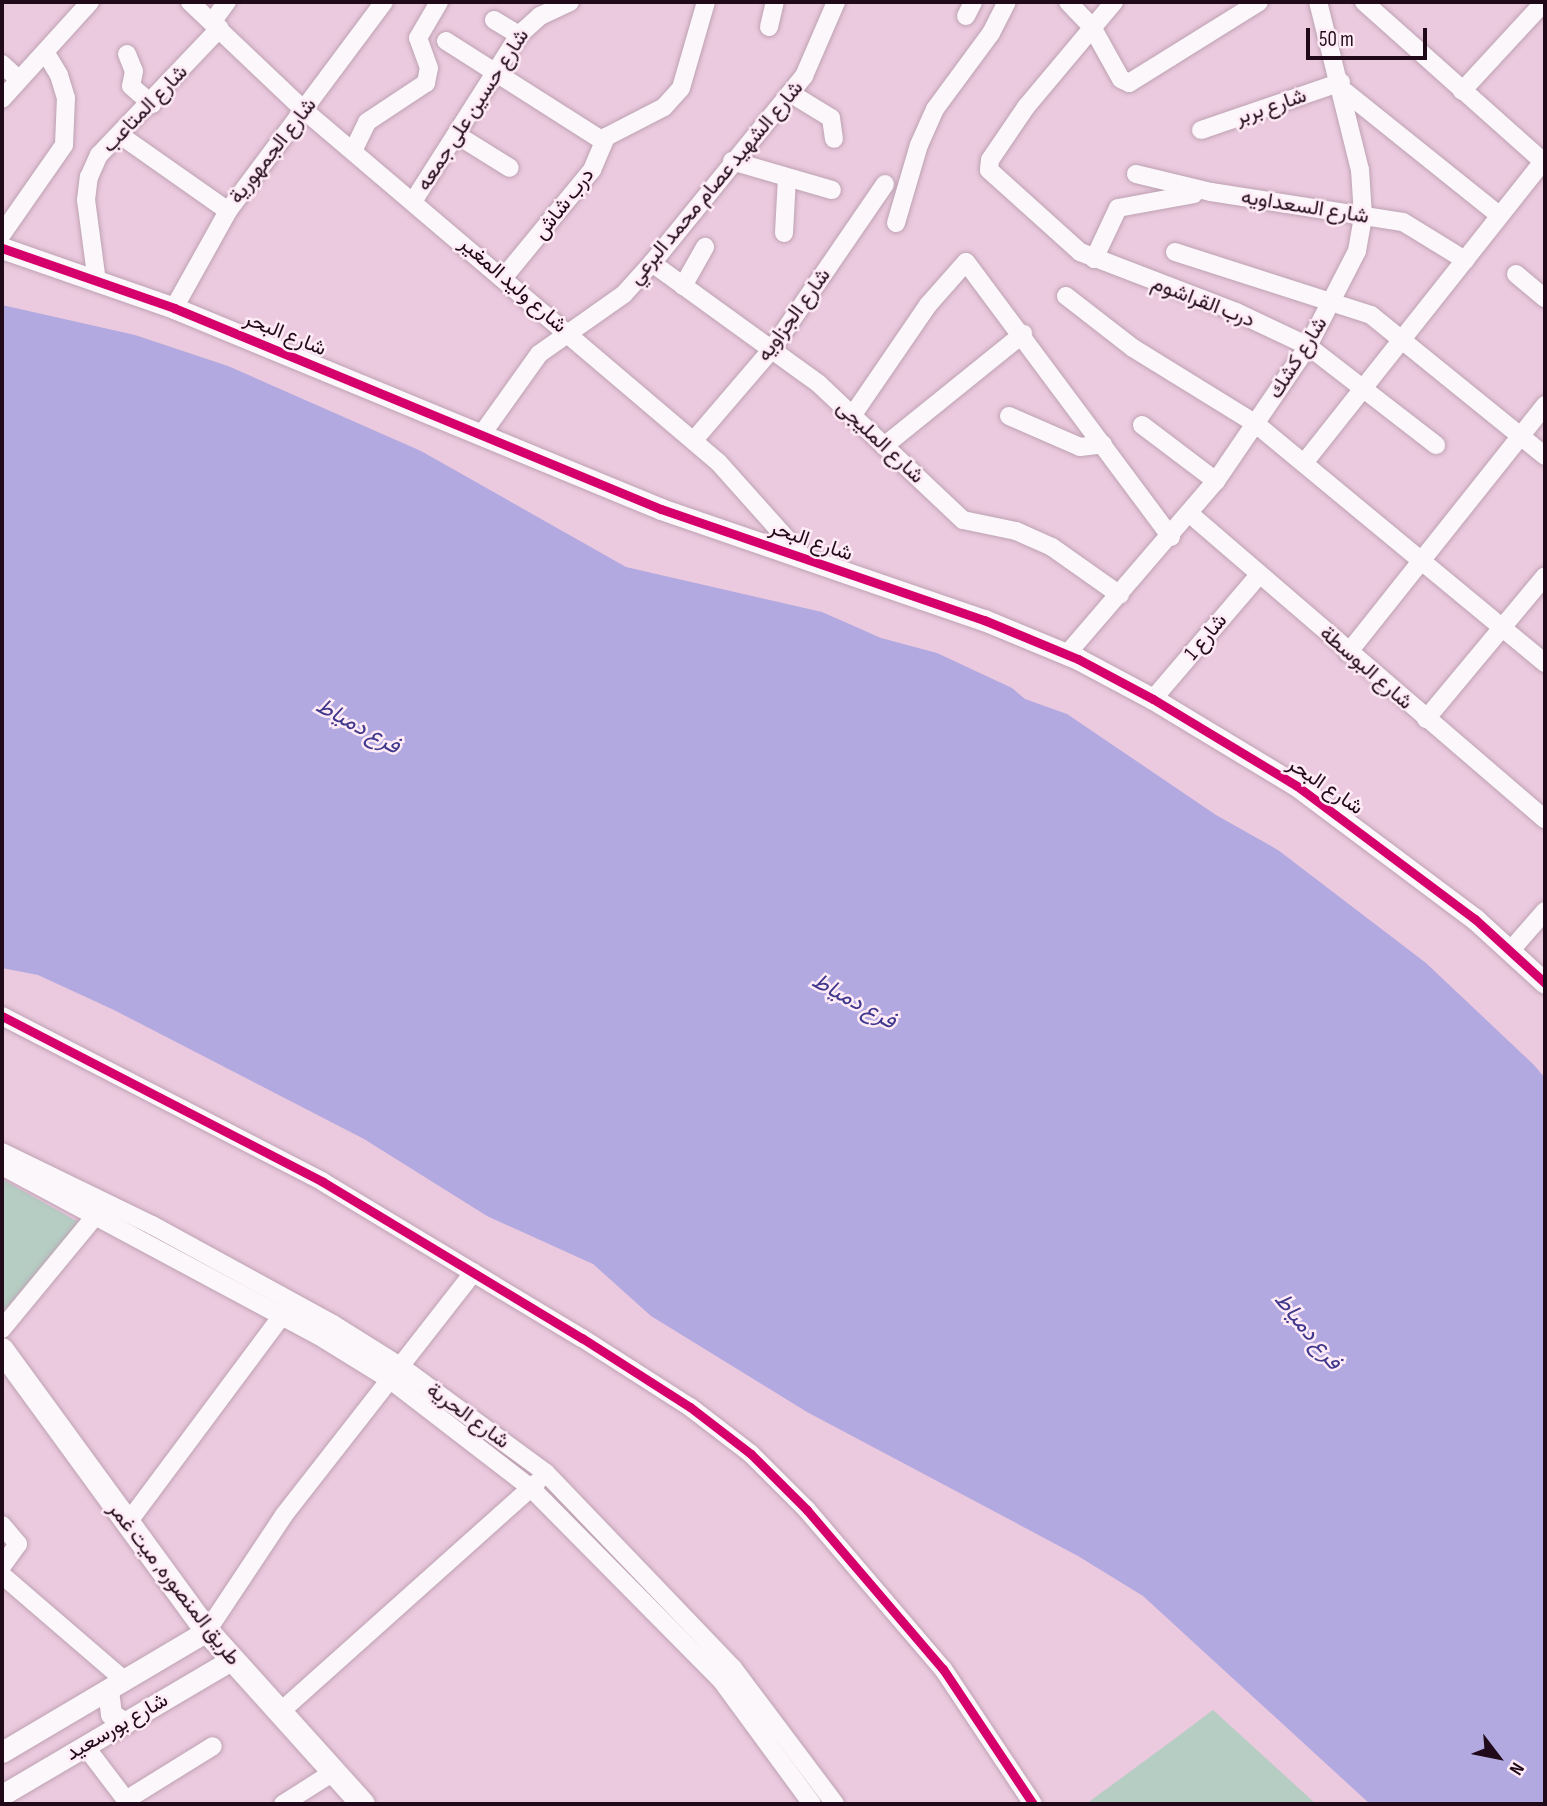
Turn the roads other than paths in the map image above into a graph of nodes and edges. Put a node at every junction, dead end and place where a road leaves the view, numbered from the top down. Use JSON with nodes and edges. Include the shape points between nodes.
{"nodes":[{"id":1,"x":90,"y":2,"type":"edge"},
{"id":2,"x":190,"y":2,"type":"edge"},
{"id":3,"x":227,"y":2,"type":"edge"},
{"id":4,"x":384,"y":2,"type":"edge"},
{"id":5,"x":439,"y":2,"type":"edge"},
{"id":6,"x":570,"y":2,"type":"edge"},
{"id":7,"x":706,"y":2,"type":"edge"},
{"id":8,"x":775,"y":2,"type":"edge"},
{"id":9,"x":836,"y":2,"type":"edge"},
{"id":10,"x":1007,"y":2,"type":"edge"},
{"id":11,"x":1068,"y":2,"type":"edge"},
{"id":12,"x":1114,"y":2,"type":"edge"},
{"id":13,"x":1259,"y":2,"type":"edge"},
{"id":14,"x":1319,"y":2,"type":"edge"},
{"id":15,"x":1364,"y":2,"type":"edge"},
{"id":16,"x":1544,"y":2,"type":"edge"},
{"id":17,"x":494,"y":20,"type":"dead end"},
{"id":18,"x":216,"y":25,"type":"junction"},
{"id":19,"x":769,"y":27,"type":"dead end"},
{"id":20,"x":1092,"y":27,"type":"junction"},
{"id":21,"x":519,"y":35,"type":"junction"},
{"id":22,"x":446,"y":41,"type":"dead end"},
{"id":23,"x":45,"y":52,"type":"junction"},
{"id":24,"x":127,"y":54,"type":"dead end"},
{"id":25,"x":2,"y":64,"type":"edge"},
{"id":26,"x":497,"y":70,"type":"junction"},
{"id":27,"x":19,"y":80,"type":"junction"},
{"id":28,"x":1342,"y":86,"type":"junction"},
{"id":29,"x":1462,"y":90,"type":"junction"},
{"id":30,"x":790,"y":93,"type":"junction"},
{"id":31,"x":2,"y":99,"type":"edge"},
{"id":32,"x":152,"y":104,"type":"junction"},
{"id":33,"x":305,"y":111,"type":"junction"},
{"id":34,"x":1201,"y":130,"type":"dead end"},
{"id":35,"x":120,"y":135,"type":"junction"},
{"id":36,"x":457,"y":135,"type":"junction"},
{"id":37,"x":834,"y":139,"type":"dead end"},
{"id":38,"x":603,"y":141,"type":"junction"},
{"id":39,"x":353,"y":151,"type":"junction"},
{"id":40,"x":732,"y":161,"type":"junction"},
{"id":41,"x":1544,"y":162,"type":"edge"},
{"id":42,"x":510,"y":168,"type":"dead end"},
{"id":43,"x":1136,"y":174,"type":"dead end"},
{"id":44,"x":787,"y":178,"type":"junction"},
{"id":45,"x":886,"y":184,"type":"dead end"},
{"id":46,"x":832,"y":190,"type":"dead end"},
{"id":47,"x":1211,"y":192,"type":"junction"},
{"id":48,"x":414,"y":200,"type":"junction"},
{"id":49,"x":228,"y":211,"type":"junction"},
{"id":50,"x":1363,"y":216,"type":"junction"},
{"id":51,"x":1500,"y":216,"type":"junction"},
{"id":52,"x":896,"y":223,"type":"dead end"},
{"id":53,"x":784,"y":233,"type":"dead end"},
{"id":54,"x":2,"y":234,"type":"edge"},
{"id":55,"x":705,"y":247,"type":"dead end"},
{"id":56,"x":2,"y":248,"type":"edge"},
{"id":57,"x":1175,"y":252,"type":"dead end"},
{"id":58,"x":1094,"y":259,"type":"junction"},
{"id":59,"x":1465,"y":260,"type":"junction"},
{"id":60,"x":652,"y":263,"type":"junction"},
{"id":61,"x":1516,"y":274,"type":"dead end"},
{"id":62,"x":504,"y":276,"type":"junction"},
{"id":63,"x":97,"y":282,"type":"junction"},
{"id":64,"x":683,"y":286,"type":"junction"},
{"id":65,"x":1066,"y":296,"type":"dead end"},
{"id":66,"x":1545,"y":298,"type":"edge"},
{"id":67,"x":1334,"y":300,"type":"junction"},
{"id":68,"x":174,"y":308,"type":"junction"},
{"id":69,"x":566,"y":331,"type":"junction"},
{"id":70,"x":1023,"y":334,"type":"junction"},
{"id":71,"x":1403,"y":340,"type":"junction"},
{"id":72,"x":1308,"y":346,"type":"junction"},
{"id":73,"x":772,"y":349,"type":"junction"},
{"id":74,"x":1365,"y":387,"type":"junction"},
{"id":75,"x":1545,"y":405,"type":"edge"},
{"id":76,"x":852,"y":416,"type":"junction"},
{"id":77,"x":1009,"y":416,"type":"dead end"},
{"id":78,"x":1256,"y":424,"type":"junction"},
{"id":79,"x":1142,"y":425,"type":"dead end"},
{"id":80,"x":482,"y":434,"type":"junction"},
{"id":81,"x":1518,"y":434,"type":"junction"},
{"id":82,"x":694,"y":440,"type":"junction"},
{"id":83,"x":1103,"y":444,"type":"junction"},
{"id":84,"x":1436,"y":445,"type":"dead end"},
{"id":85,"x":884,"y":446,"type":"junction"},
{"id":86,"x":1545,"y":456,"type":"edge"},
{"id":87,"x":1304,"y":463,"type":"junction"},
{"id":88,"x":1216,"y":481,"type":"junction"},
{"id":89,"x":1190,"y":514,"type":"junction"},
{"id":90,"x":1171,"y":537,"type":"junction"},
{"id":91,"x":803,"y":557,"type":"junction"},
{"id":92,"x":1420,"y":557,"type":"junction"},
{"id":93,"x":1259,"y":575,"type":"junction"},
{"id":94,"x":1545,"y":576,"type":"edge"},
{"id":95,"x":1120,"y":595,"type":"junction"},
{"id":96,"x":1503,"y":627,"type":"junction"},
{"id":97,"x":1348,"y":653,"type":"junction"},
{"id":98,"x":1067,"y":654,"type":"junction"},
{"id":99,"x":1545,"y":663,"type":"edge"},
{"id":100,"x":1153,"y":699,"type":"junction"},
{"id":101,"x":1426,"y":719,"type":"junction"},
{"id":102,"x":1545,"y":819,"type":"edge"},
{"id":103,"x":1545,"y":911,"type":"edge"},
{"id":104,"x":1511,"y":950,"type":"junction"},
{"id":105,"x":1545,"y":983,"type":"edge"},
{"id":106,"x":2,"y":1016,"type":"edge"},
{"id":107,"x":2,"y":1152,"type":"edge"},
{"id":108,"x":2,"y":1166,"type":"edge"},
{"id":109,"x":105,"y":1202,"type":"junction"},
{"id":110,"x":95,"y":1218,"type":"junction"},
{"id":111,"x":474,"y":1272,"type":"junction"},
{"id":112,"x":282,"y":1316,"type":"junction"},
{"id":113,"x":2,"y":1329,"type":"edge"},
{"id":114,"x":329,"y":1331,"type":"junction"},
{"id":115,"x":2,"y":1350,"type":"edge"},
{"id":116,"x":398,"y":1374,"type":"junction"},
{"id":117,"x":441,"y":1396,"type":"junction"},
{"id":118,"x":428,"y":1413,"type":"junction"},
{"id":119,"x":546,"y":1473,"type":"junction"},
{"id":120,"x":530,"y":1488,"type":"junction"},
{"id":121,"x":2,"y":1525,"type":"edge"},
{"id":122,"x":126,"y":1525,"type":"junction"},
{"id":123,"x":2,"y":1566,"type":"edge"},
{"id":124,"x":644,"y":1574,"type":"junction"},
{"id":125,"x":2,"y":1575,"type":"edge"},
{"id":126,"x":630,"y":1589,"type":"junction"},
{"id":127,"x":207,"y":1631,"type":"junction"},
{"id":128,"x":233,"y":1660,"type":"junction"},
{"id":129,"x":727,"y":1674,"type":"junction"},
{"id":130,"x":116,"y":1685,"type":"junction"},
{"id":131,"x":279,"y":1713,"type":"junction"},
{"id":132,"x":67,"y":1714,"type":"junction"},
{"id":133,"x":125,"y":1723,"type":"junction"},
{"id":134,"x":85,"y":1746,"type":"junction"},
{"id":135,"x":213,"y":1746,"type":"dead end"},
{"id":136,"x":3,"y":1750,"type":"edge"},
{"id":137,"x":335,"y":1771,"type":"junction"},
{"id":138,"x":2,"y":1795,"type":"edge"},
{"id":139,"x":127,"y":1802,"type":"edge"},
{"id":140,"x":283,"y":1804,"type":"edge"},
{"id":141,"x":363,"y":1804,"type":"edge"},
{"id":142,"x":812,"y":1804,"type":"edge"},
{"id":143,"x":835,"y":1804,"type":"edge"},
{"id":144,"x":1033,"y":1804,"type":"edge"}],
"edges":[{"from":1,"to":23,"type":"street"},
{"from":2,"to":18,"type":"street","name":"شارع وليد المغير"},
{"from":3,"to":18,"type":"street","name":"شارع المتاعب"},
{"from":4,"to":33,"type":"street","name":"شارع الجمهورية"},
{"from":5,"to":39,"type":"street","via":[[418,38],[429,68],[426,83],[367,122]]},
{"from":6,"to":21,"type":"street","name":"شارع حسين على جمعه","via":[[540,16]]},
{"from":7,"to":38,"type":"street","via":[[681,88],[664,107]]},
{"from":8,"to":19,"type":"street"},
{"from":9,"to":30,"type":"street","name":"شارع الشهيد عصام محمد البرعي","via":[[816,56]]},
{"from":10,"to":52,"type":"street","via":[[991,33],[935,109]]},
{"from":11,"to":20,"type":"street"},
{"from":12,"to":20,"type":"street"},
{"from":13,"to":20,"type":"street","via":[[1129,83],[1121,79]]},
{"from":14,"to":28,"type":"street","name":"شارع كشك"},
{"from":15,"to":29,"type":"street"},
{"from":16,"to":29,"type":"street"},
{"from":17,"to":21,"type":"street"},
{"from":18,"to":32,"type":"street","name":"شارع المتاعب"},
{"from":18,"to":33,"type":"street","name":"شارع وليد المغير"},
{"from":20,"to":58,"type":"street","name":"درب القراشوم","via":[[995,152],[989,170],[1071,245]]},
{"from":21,"to":26,"type":"street","name":"شارع حسين على جمعه"},
{"from":22,"to":26,"type":"street"},
{"from":23,"to":27,"type":"street"},
{"from":23,"to":54,"type":"street","via":[[66,98],[64,145]]},
{"from":24,"to":32,"type":"street","via":[[134,71],[131,86]]},
{"from":25,"to":27,"type":"street"},
{"from":26,"to":36,"type":"street","name":"شارع حسين على جمعه"},
{"from":26,"to":38,"type":"street"},
{"from":27,"to":31,"type":"street"},
{"from":28,"to":34,"type":"street","name":"شارع بربر"},
{"from":28,"to":50,"type":"street","name":"شارع كشك","via":[[1360,170]]},
{"from":28,"to":51,"type":"street"},
{"from":29,"to":41,"type":"street"},
{"from":30,"to":37,"type":"street","via":[[831,118]]},
{"from":30,"to":40,"type":"street","name":"شارع الشهيد عصام محمد البرعي"},
{"from":32,"to":35,"type":"street","name":"شارع المتاعب"},
{"from":33,"to":39,"type":"street","name":"شارع وليد المغير"},
{"from":33,"to":49,"type":"street","name":"شارع الجمهورية"},
{"from":35,"to":49,"type":"street"},
{"from":35,"to":63,"type":"street","name":"شارع المتاعب","via":[[99,155],[89,177],[86,200]]},
{"from":36,"to":42,"type":"street"},
{"from":36,"to":48,"type":"street","name":"شارع حسين على جمعه"},
{"from":38,"to":62,"type":"street","name":"درب شاش","via":[[592,170]]},
{"from":39,"to":48,"type":"street","name":"شارع وليد المغير"},
{"from":40,"to":44,"type":"street"},
{"from":40,"to":60,"type":"street","name":"شارع الشهيد عصام محمد البرعي"},
{"from":41,"to":51,"type":"street"},
{"from":43,"to":47,"type":"street","name":"شارع السعداويه"},
{"from":44,"to":46,"type":"street"},
{"from":44,"to":53,"type":"street"},
{"from":45,"to":73,"type":"street","name":"شارع الجزاويه"},
{"from":47,"to":50,"type":"street","name":"شارع السعداويه"},
{"from":47,"to":58,"type":"street","via":[[1168,195],[1118,208]]},
{"from":48,"to":62,"type":"street","name":"شارع وليد المغير"},
{"from":49,"to":68,"type":"street","name":"شارع الجمهورية"},
{"from":50,"to":59,"type":"street","name":"شارع السعداويه","via":[[1403,222]]},
{"from":50,"to":67,"type":"street","name":"شارع كشك","via":[[1357,251]]},
{"from":51,"to":59,"type":"street"},
{"from":55,"to":64,"type":"street"},
{"from":56,"to":63,"type":"street","name":"شارع البحر"},
{"from":57,"to":67,"type":"street"},
{"from":58,"to":72,"type":"street","name":"درب القراشوم","via":[[1236,312]]},
{"from":59,"to":71,"type":"street"},
{"from":60,"to":64,"type":"street","name":"شارع المليجى"},
{"from":60,"to":69,"type":"street","name":"شارع الشهيد عصام محمد البرعي","via":[[624,294]]},
{"from":61,"to":66,"type":"street"},
{"from":62,"to":69,"type":"street","name":"شارع وليد المغير"},
{"from":63,"to":68,"type":"street","name":"شارع البحر"},
{"from":64,"to":73,"type":"street","name":"شارع المليجى"},
{"from":65,"to":78,"type":"street","via":[[1133,348]]},
{"from":67,"to":71,"type":"street","via":[[1371,315]]},
{"from":67,"to":72,"type":"street","name":"شارع كشك"},
{"from":68,"to":80,"type":"street","name":"شارع البحر"},
{"from":69,"to":80,"type":"street","name":"شارع الشهيد عصام محمد البرعي","via":[[539,354]]},
{"from":69,"to":82,"type":"street","name":"شارع وليد المغير"},
{"from":70,"to":76,"type":"street","via":[[968,264],[962,263]]},
{"from":70,"to":83,"type":"street"},
{"from":70,"to":85,"type":"street"},
{"from":71,"to":74,"type":"street"},
{"from":71,"to":81,"type":"street"},
{"from":72,"to":74,"type":"street","name":"درب القراشوم"},
{"from":72,"to":78,"type":"street","name":"شارع كشك"},
{"from":73,"to":76,"type":"street","name":"شارع المليجى"},
{"from":73,"to":82,"type":"street","name":"شارع الجزاويه"},
{"from":74,"to":84,"type":"street","name":"درب القراشوم"},
{"from":74,"to":87,"type":"street"},
{"from":75,"to":81,"type":"street"},
{"from":76,"to":85,"type":"street","name":"شارع المليجى"},
{"from":77,"to":83,"type":"street","via":[[1080,447]]},
{"from":78,"to":87,"type":"street"},
{"from":78,"to":88,"type":"street","name":"شارع كشك"},
{"from":79,"to":88,"type":"street"},
{"from":80,"to":91,"type":"street","name":"شارع البحر","via":[[661,509]]},
{"from":81,"to":86,"type":"street"},
{"from":81,"to":92,"type":"street"},
{"from":82,"to":91,"type":"street","name":"شارع وليد المغير","via":[[764,510]]},
{"from":83,"to":90,"type":"street"},
{"from":85,"to":95,"type":"street","name":"شارع المليجى","via":[[962,520],[1016,531],[1052,547]]},
{"from":87,"to":92,"type":"street"},
{"from":88,"to":89,"type":"street","name":"شارع كشك"},
{"from":89,"to":90,"type":"street","name":"شارع كشك"},
{"from":89,"to":93,"type":"street","name":"شارع البوسطة"},
{"from":90,"to":95,"type":"street","name":"شارع كشك"},
{"from":91,"to":98,"type":"street","name":"شارع البحر"},
{"from":92,"to":96,"type":"street"},
{"from":92,"to":97,"type":"street"},
{"from":93,"to":97,"type":"street","name":"شارع البوسطة"},
{"from":93,"to":100,"type":"street","name":"شارع 1"},
{"from":94,"to":96,"type":"street"},
{"from":95,"to":98,"type":"street","name":"شارع كشك"},
{"from":96,"to":99,"type":"street"},
{"from":96,"to":101,"type":"street"},
{"from":97,"to":101,"type":"street","name":"شارع البوسطة"},
{"from":98,"to":100,"type":"street","name":"شارع البحر"},
{"from":100,"to":104,"type":"street","name":"شارع البحر","via":[[1297,786],[1394,855]]},
{"from":101,"to":102,"type":"street","name":"شارع البوسطة"},
{"from":103,"to":104,"type":"street"},
{"from":104,"to":105,"type":"street","name":"شارع البحر"},
{"from":106,"to":111,"type":"street","via":[[323,1182]]},
{"from":107,"to":109,"type":"street","name":"شارع الحرية"},
{"from":108,"to":110,"type":"street","name":"شارع الحرية"},
{"from":109,"to":110,"type":"street"},
{"from":109,"to":114,"type":"street","name":"شارع الحرية"},
{"from":110,"to":112,"type":"street","name":"شارع الحرية"},
{"from":110,"to":113,"type":"street"},
{"from":111,"to":116,"type":"street"},
{"from":111,"to":144,"type":"street","via":[[690,1407],[751,1454],[807,1510],[943,1669]]},
{"from":112,"to":114,"type":"street","name":"شارع الحرية"},
{"from":112,"to":122,"type":"street"},
{"from":114,"to":116,"type":"street","name":"شارع الحرية"},
{"from":115,"to":122,"type":"main road","name":"طريق المنصوره, ميت غمر"},
{"from":116,"to":117,"type":"street","name":"شارع الحرية"},
{"from":116,"to":118,"type":"street","name":"شارع الحرية"},
{"from":116,"to":127,"type":"street","via":[[276,1526]]},
{"from":117,"to":118,"type":"street"},
{"from":117,"to":119,"type":"street","name":"شارع الحرية"},
{"from":118,"to":120,"type":"street","name":"شارع الحرية"},
{"from":119,"to":120,"type":"street"},
{"from":119,"to":124,"type":"street","name":"شارع الحرية"},
{"from":120,"to":126,"type":"street","name":"شارع الحرية"},
{"from":120,"to":131,"type":"street"},
{"from":121,"to":123,"type":"street","via":[[19,1544]]},
{"from":122,"to":127,"type":"main road","name":"طريق المنصوره, ميت غمر"},
{"from":124,"to":126,"type":"street"},
{"from":124,"to":129,"type":"street","name":"شارع الحرية"},
{"from":125,"to":130,"type":"street"},
{"from":126,"to":129,"type":"street","name":"شارع الحرية"},
{"from":127,"to":128,"type":"main road","name":"طريق المنصوره, ميت غمر"},
{"from":127,"to":130,"type":"street","name":"شارع بورسعيد"},
{"from":128,"to":131,"type":"main road","name":"طريق المنصوره, ميت غمر"},
{"from":128,"to":133,"type":"street","name":"شارع بورسعيد"},
{"from":129,"to":142,"type":"street","name":"شارع الحرية"},
{"from":129,"to":143,"type":"street","name":"شارع الحرية"},
{"from":130,"to":132,"type":"street","name":"شارع بورسعيد"},
{"from":130,"to":133,"type":"street","via":[[111,1714]]},
{"from":131,"to":137,"type":"main road","name":"طريق المنصوره, ميت غمر"},
{"from":132,"to":134,"type":"street","via":[[85,1725]]},
{"from":132,"to":136,"type":"street","name":"شارع بورسعيد"},
{"from":133,"to":134,"type":"street","name":"شارع بورسعيد"},
{"from":134,"to":138,"type":"street","name":"شارع بورسعيد"},
{"from":134,"to":139,"type":"street"},
{"from":135,"to":139,"type":"street"},
{"from":137,"to":140,"type":"street"},
{"from":137,"to":141,"type":"main road","name":"طريق المنصوره, ميت غمر"}]}
